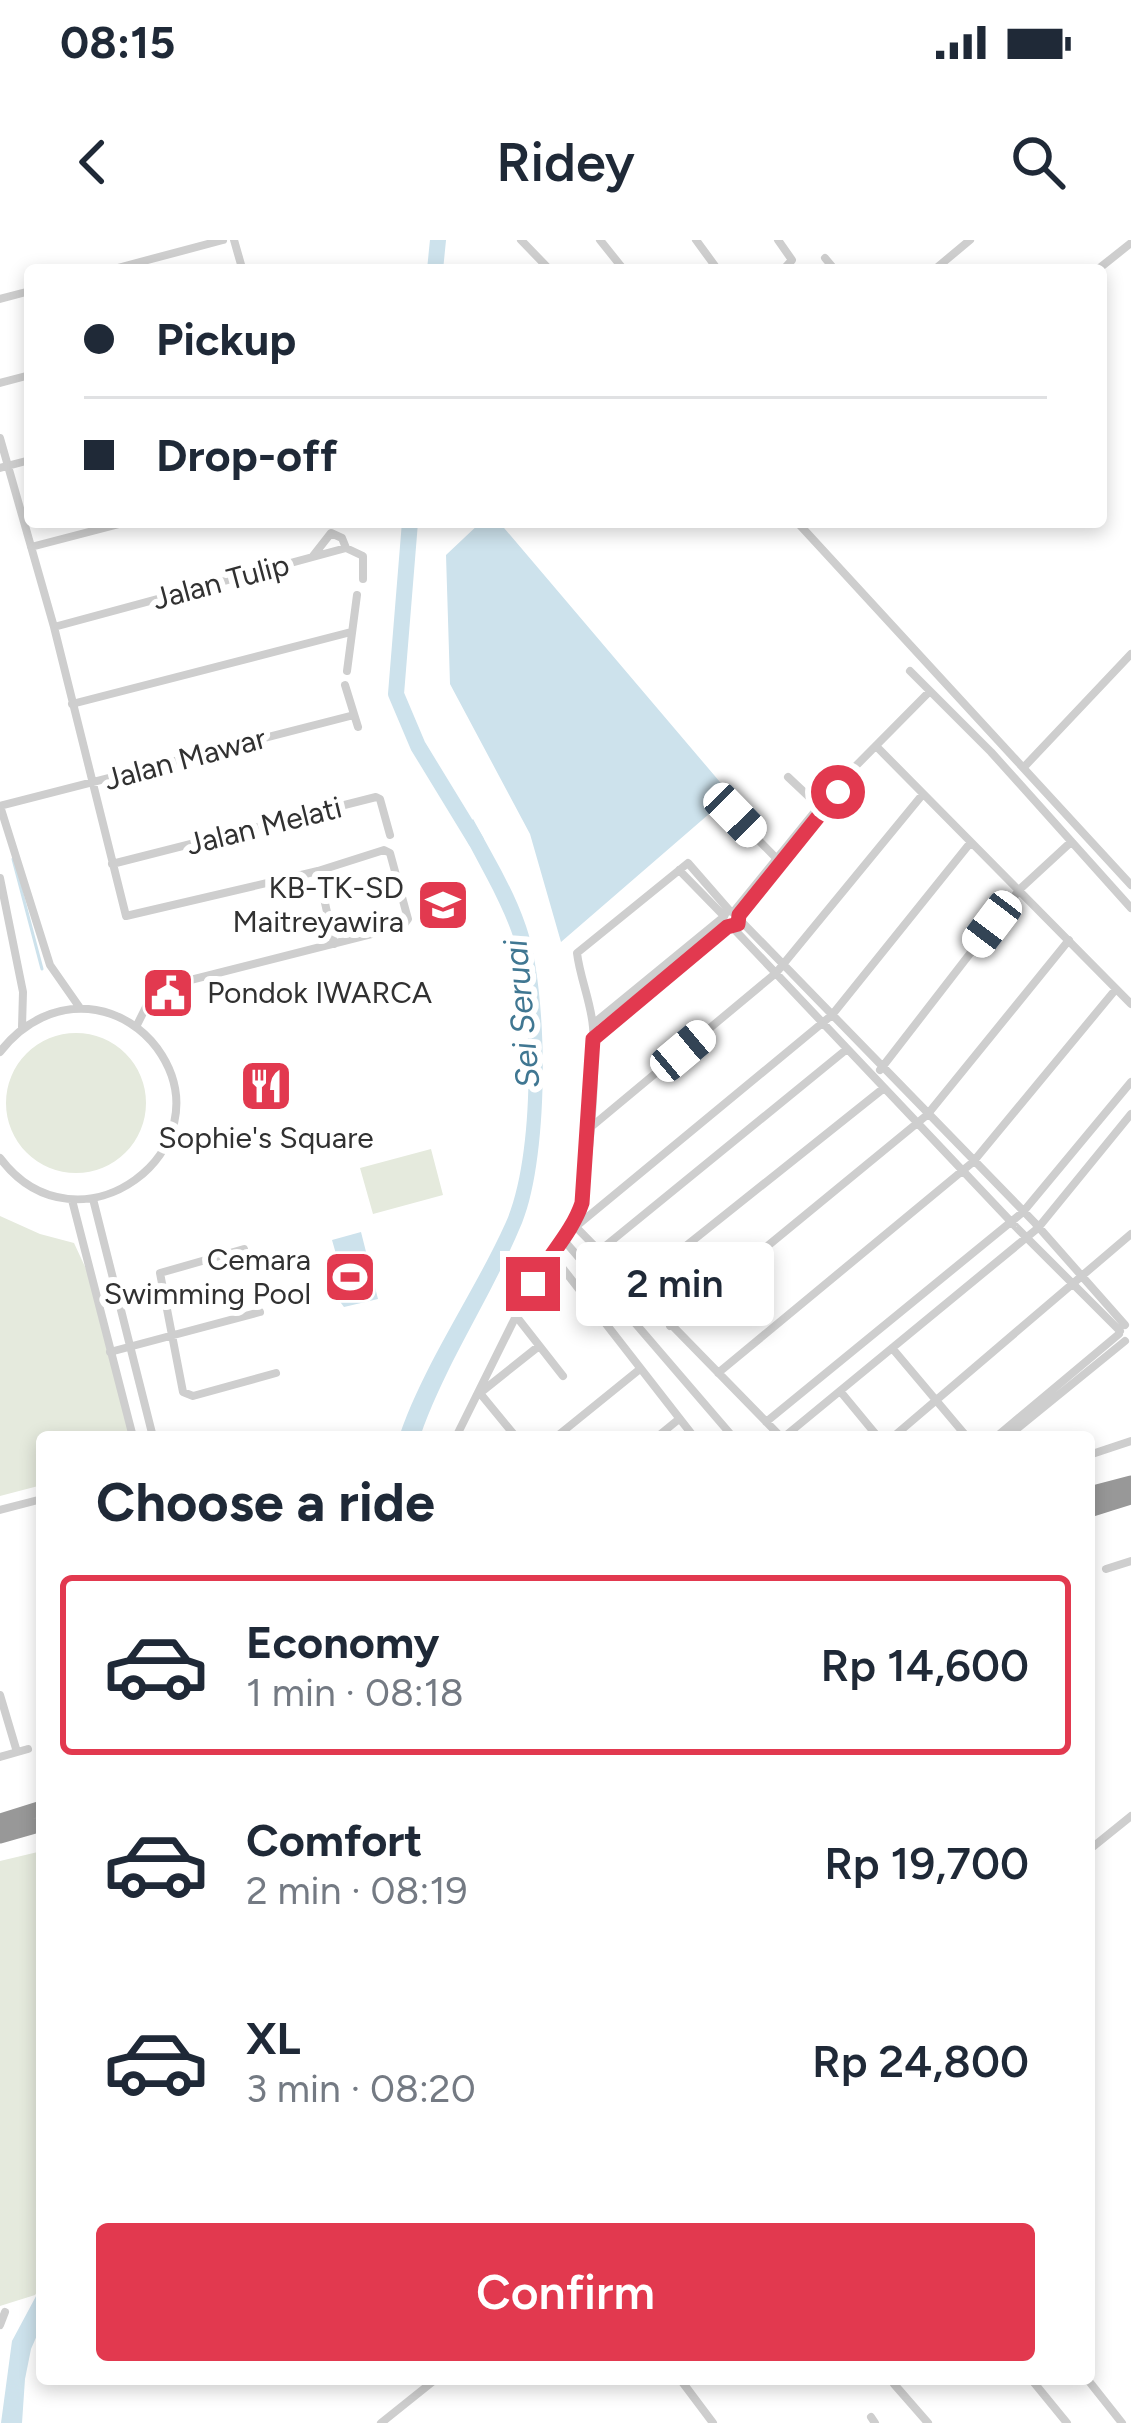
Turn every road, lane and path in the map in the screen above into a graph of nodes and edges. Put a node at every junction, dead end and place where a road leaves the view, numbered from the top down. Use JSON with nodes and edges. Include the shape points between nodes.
{"nodes":[{"id":1,"x":223,"y":240,"type":"edge"},
{"id":2,"x":521,"y":240,"type":"edge"},
{"id":3,"x":600,"y":240,"type":"edge"},
{"id":4,"x":970,"y":240,"type":"edge"},
{"id":5,"x":1131,"y":242,"type":"edge"},
{"id":6,"x":825,"y":258,"type":"dead end"},
{"id":7,"x":133,"y":264,"type":"edge"},
{"id":8,"x":544,"y":264,"type":"edge"},
{"id":9,"x":618,"y":264,"type":"edge"},
{"id":10,"x":830,"y":264,"type":"edge"},
{"id":11,"x":941,"y":264,"type":"edge"},
{"id":12,"x":1104,"y":264,"type":"edge"},
{"id":13,"x":0,"y":438,"type":"edge"},
{"id":14,"x":4,"y":467,"type":"edge"},
{"id":15,"x":24,"y":526,"type":"edge"},
{"id":16,"x":25,"y":528,"type":"edge"},
{"id":17,"x":104,"y":528,"type":"edge"},
{"id":18,"x":803,"y":528,"type":"edge"},
{"id":19,"x":31,"y":547,"type":"junction"},
{"id":20,"x":346,"y":548,"type":"junction"},
{"id":21,"x":312,"y":557,"type":"junction"},
{"id":22,"x":363,"y":579,"type":"dead end"},
{"id":23,"x":357,"y":595,"type":"dead end"},
{"id":24,"x":54,"y":627,"type":"junction"},
{"id":25,"x":351,"y":632,"type":"junction"},
{"id":26,"x":1131,"y":654,"type":"edge"},
{"id":27,"x":347,"y":671,"type":"dead end"},
{"id":28,"x":910,"y":671,"type":"dead end"},
{"id":29,"x":345,"y":685,"type":"dead end"},
{"id":30,"x":930,"y":691,"type":"junction"},
{"id":31,"x":72,"y":704,"type":"junction"},
{"id":32,"x":354,"y":715,"type":"junction"},
{"id":33,"x":358,"y":728,"type":"dead end"},
{"id":34,"x":876,"y":746,"type":"junction"},
{"id":35,"x":1025,"y":766,"type":"junction"},
{"id":36,"x":788,"y":777,"type":"dead end"},
{"id":37,"x":93,"y":783,"type":"junction"},
{"id":38,"x":923,"y":794,"type":"junction"},
{"id":39,"x":0,"y":805,"type":"edge"},
{"id":40,"x":821,"y":808,"type":"junction"},
{"id":41,"x":735,"y":815,"type":"dead end"},
{"id":42,"x":391,"y":835,"type":"dead end"},
{"id":43,"x":971,"y":842,"type":"junction"},
{"id":44,"x":1071,"y":842,"type":"junction"},
{"id":45,"x":779,"y":861,"type":"junction"},
{"id":46,"x":112,"y":864,"type":"junction"},
{"id":47,"x":318,"y":871,"type":"junction"},
{"id":48,"x":0,"y":878,"type":"edge"},
{"id":49,"x":1131,"y":885,"type":"edge"},
{"id":50,"x":1020,"y":889,"type":"junction"},
{"id":51,"x":1131,"y":908,"type":"edge"},
{"id":52,"x":731,"y":918,"type":"junction"},
{"id":53,"x":1069,"y":940,"type":"junction"},
{"id":54,"x":334,"y":944,"type":"junction"},
{"id":55,"x":779,"y":970,"type":"junction"},
{"id":56,"x":1116,"y":989,"type":"junction"},
{"id":57,"x":1131,"y":1004,"type":"edge"},
{"id":58,"x":80,"y":1009,"type":"junction"},
{"id":59,"x":832,"y":1015,"type":"junction"},
{"id":60,"x":823,"y":1023,"type":"junction"},
{"id":61,"x":593,"y":1024,"type":"junction"},
{"id":62,"x":136,"y":1027,"type":"junction"},
{"id":63,"x":22,"y":1028,"type":"junction"},
{"id":64,"x":593,"y":1039,"type":"junction"},
{"id":65,"x":847,"y":1049,"type":"junction"},
{"id":66,"x":0,"y":1052,"type":"edge"},
{"id":67,"x":882,"y":1068,"type":"junction"},
{"id":68,"x":874,"y":1077,"type":"junction"},
{"id":69,"x":1131,"y":1082,"type":"edge"},
{"id":70,"x":884,"y":1088,"type":"junction"},
{"id":71,"x":1131,"y":1114,"type":"edge"},
{"id":72,"x":927,"y":1115,"type":"junction"},
{"id":73,"x":918,"y":1123,"type":"junction"},
{"id":74,"x":590,"y":1128,"type":"junction"},
{"id":75,"x":0,"y":1158,"type":"edge"},
{"id":76,"x":973,"y":1162,"type":"junction"},
{"id":77,"x":963,"y":1171,"type":"junction"},
{"id":78,"x":93,"y":1199,"type":"junction"},
{"id":79,"x":72,"y":1200,"type":"junction"},
{"id":80,"x":1031,"y":1220,"type":"junction"},
{"id":81,"x":574,"y":1226,"type":"junction"},
{"id":82,"x":1019,"y":1230,"type":"junction"},
{"id":83,"x":1131,"y":1234,"type":"edge"},
{"id":84,"x":562,"y":1238,"type":"junction"},
{"id":85,"x":244,"y":1249,"type":"dead end"},
{"id":86,"x":550,"y":1252,"type":"junction"},
{"id":87,"x":598,"y":1252,"type":"junction"},
{"id":88,"x":1083,"y":1278,"type":"junction"},
{"id":89,"x":1075,"y":1286,"type":"junction"},
{"id":90,"x":632,"y":1288,"type":"junction"},
{"id":91,"x":260,"y":1312,"type":"dead end"},
{"id":92,"x":516,"y":1316,"type":"junction"},
{"id":93,"x":670,"y":1325,"type":"junction"},
{"id":94,"x":1127,"y":1333,"type":"edge"},
{"id":95,"x":170,"y":1335,"type":"junction"},
{"id":96,"x":129,"y":1346,"type":"junction"},
{"id":97,"x":539,"y":1346,"type":"junction"},
{"id":98,"x":892,"y":1348,"type":"junction"},
{"id":99,"x":110,"y":1352,"type":"junction"},
{"id":100,"x":640,"y":1369,"type":"junction"},
{"id":101,"x":276,"y":1373,"type":"dead end"},
{"id":102,"x":718,"y":1373,"type":"junction"},
{"id":103,"x":563,"y":1376,"type":"dead end"},
{"id":104,"x":840,"y":1391,"type":"junction"},
{"id":105,"x":479,"y":1392,"type":"junction"},
{"id":106,"x":935,"y":1400,"type":"junction"},
{"id":107,"x":680,"y":1419,"type":"junction"},
{"id":108,"x":766,"y":1422,"type":"junction"},
{"id":109,"x":131,"y":1431,"type":"edge"},
{"id":110,"x":151,"y":1431,"type":"edge"},
{"id":111,"x":459,"y":1431,"type":"edge"},
{"id":112,"x":511,"y":1431,"type":"edge"},
{"id":113,"x":563,"y":1431,"type":"edge"},
{"id":114,"x":665,"y":1431,"type":"edge"},
{"id":115,"x":689,"y":1431,"type":"edge"},
{"id":116,"x":728,"y":1431,"type":"edge"},
{"id":117,"x":776,"y":1431,"type":"edge"},
{"id":118,"x":790,"y":1431,"type":"edge"},
{"id":119,"x":873,"y":1431,"type":"edge"},
{"id":120,"x":900,"y":1431,"type":"edge"},
{"id":121,"x":962,"y":1431,"type":"edge"},
{"id":122,"x":1004,"y":1431,"type":"edge"},
{"id":123,"x":1014,"y":1431,"type":"edge"},
{"id":124,"x":1131,"y":1441,"type":"edge"},
{"id":125,"x":1095,"y":1453,"type":"edge"},
{"id":126,"x":1131,"y":1483,"type":"edge"},
{"id":127,"x":1095,"y":1492,"type":"edge"},
{"id":128,"x":1131,"y":1497,"type":"edge"},
{"id":129,"x":36,"y":1500,"type":"edge"},
{"id":130,"x":1095,"y":1508,"type":"edge"},
{"id":131,"x":0,"y":1510,"type":"edge"},
{"id":132,"x":1131,"y":1561,"type":"edge"},
{"id":133,"x":1106,"y":1569,"type":"dead end"},
{"id":134,"x":0,"y":1695,"type":"edge"},
{"id":135,"x":28,"y":1749,"type":"dead end"},
{"id":136,"x":17,"y":1752,"type":"junction"},
{"id":137,"x":0,"y":1757,"type":"edge"},
{"id":138,"x":36,"y":1810,"type":"edge"},
{"id":139,"x":1131,"y":1816,"type":"edge"},
{"id":140,"x":0,"y":1821,"type":"edge"},
{"id":141,"x":36,"y":1826,"type":"edge"},
{"id":142,"x":0,"y":1836,"type":"edge"},
{"id":143,"x":1095,"y":1845,"type":"edge"},
{"id":144,"x":5,"y":2312,"type":"dead end"},
{"id":145,"x":0,"y":2325,"type":"edge"},
{"id":146,"x":429,"y":2385,"type":"edge"},
{"id":147,"x":684,"y":2385,"type":"edge"},
{"id":148,"x":895,"y":2385,"type":"edge"},
{"id":149,"x":1036,"y":2385,"type":"edge"},
{"id":150,"x":1092,"y":2385,"type":"edge"},
{"id":151,"x":382,"y":2423,"type":"edge"},
{"id":152,"x":713,"y":2423,"type":"edge"},
{"id":153,"x":928,"y":2423,"type":"edge"},
{"id":154,"x":1067,"y":2423,"type":"edge"},
{"id":155,"x":1122,"y":2423,"type":"edge"}],
"edges":[{"from":1,"to":7,"type":"street"},
{"from":2,"to":8,"type":"street"},
{"from":3,"to":9,"type":"street"},
{"from":4,"to":11,"type":"street"},
{"from":5,"to":12,"type":"street"},
{"from":6,"to":10,"type":"street"},
{"from":13,"to":14,"type":"street"},
{"from":14,"to":15,"type":"street"},
{"from":16,"to":19,"type":"street"},
{"from":17,"to":19,"type":"street"},
{"from":18,"to":35,"type":"street"},
{"from":19,"to":24,"type":"street"},
{"from":20,"to":21,"type":"street","name":"Jalan Tulip"},
{"from":20,"to":21,"type":"street","via":[[331,533]]},
{"from":20,"to":22,"type":"street","via":[[363,556]]},
{"from":21,"to":24,"type":"street","name":"Jalan Tulip"},
{"from":23,"to":25,"type":"street"},
{"from":24,"to":31,"type":"street"},
{"from":25,"to":27,"type":"street"},
{"from":25,"to":31,"type":"street"},
{"from":26,"to":35,"type":"street"},
{"from":28,"to":30,"type":"street"},
{"from":29,"to":32,"type":"street"},
{"from":30,"to":34,"type":"street"},
{"from":30,"to":44,"type":"street"},
{"from":31,"to":37,"type":"street"},
{"from":32,"to":33,"type":"street"},
{"from":32,"to":37,"type":"street","name":"Jalan Mawar"},
{"from":34,"to":38,"type":"street"},
{"from":34,"to":40,"type":"street"},
{"from":35,"to":49,"type":"street"},
{"from":36,"to":40,"type":"street"},
{"from":37,"to":39,"type":"street","name":"Jalan Mawar"},
{"from":37,"to":46,"type":"street"},
{"from":38,"to":43,"type":"street"},
{"from":38,"to":55,"type":"street"},
{"from":39,"to":58,"type":"street","via":[[50,965]]},
{"from":40,"to":45,"type":"street"},
{"from":41,"to":45,"type":"street"},
{"from":42,"to":46,"type":"street","name":"Jalan Melati","via":[[376,797]]},
{"from":43,"to":50,"type":"street"},
{"from":43,"to":59,"type":"street"},
{"from":44,"to":50,"type":"street"},
{"from":44,"to":51,"type":"street"},
{"from":45,"to":52,"type":"street"},
{"from":46,"to":47,"type":"street","via":[[128,917]]},
{"from":47,"to":54,"type":"street"},
{"from":47,"to":54,"type":"street","via":[[386,850],[408,919]]},
{"from":48,"to":63,"type":"street","via":[[23,992]]},
{"from":50,"to":53,"type":"street"},
{"from":50,"to":67,"type":"street"},
{"from":52,"to":55,"type":"street"},
{"from":52,"to":61,"type":"street"},
{"from":52,"to":61,"type":"street","via":[[689,863],[679,870],[577,953]]},
{"from":52,"to":64,"type":"street"},
{"from":53,"to":56,"type":"street"},
{"from":53,"to":72,"type":"street"},
{"from":54,"to":62,"type":"street","via":[[155,989]]},
{"from":55,"to":59,"type":"street"},
{"from":55,"to":60,"type":"street"},
{"from":55,"to":74,"type":"street"},
{"from":56,"to":57,"type":"street"},
{"from":56,"to":76,"type":"street"},
{"from":58,"to":62,"type":"street"},
{"from":58,"to":63,"type":"street"},
{"from":59,"to":60,"type":"street"},
{"from":59,"to":67,"type":"street"},
{"from":60,"to":65,"type":"street"},
{"from":60,"to":81,"type":"street"},
{"from":61,"to":64,"type":"street"},
{"from":62,"to":78,"type":"street","via":[[167,1066],[174,1120],[148,1170]]},
{"from":63,"to":66,"type":"street"},
{"from":64,"to":74,"type":"street"},
{"from":65,"to":68,"type":"street"},
{"from":65,"to":87,"type":"street"},
{"from":67,"to":68,"type":"street"},
{"from":67,"to":72,"type":"street"},
{"from":68,"to":70,"type":"street"},
{"from":69,"to":80,"type":"street"},
{"from":70,"to":73,"type":"street"},
{"from":70,"to":90,"type":"street"},
{"from":71,"to":80,"type":"street"},
{"from":72,"to":73,"type":"street"},
{"from":72,"to":76,"type":"street"},
{"from":73,"to":77,"type":"street"},
{"from":73,"to":93,"type":"street"},
{"from":74,"to":81,"type":"street"},
{"from":75,"to":79,"type":"street","via":[[32,1187]]},
{"from":76,"to":77,"type":"street"},
{"from":76,"to":80,"type":"street"},
{"from":77,"to":82,"type":"street"},
{"from":77,"to":102,"type":"street"},
{"from":78,"to":79,"type":"street"},
{"from":78,"to":96,"type":"street"},
{"from":79,"to":99,"type":"street"},
{"from":80,"to":82,"type":"street"},
{"from":80,"to":82,"type":"street"},
{"from":80,"to":88,"type":"street"},
{"from":81,"to":84,"type":"street"},
{"from":81,"to":87,"type":"street"},
{"from":82,"to":89,"type":"street"},
{"from":82,"to":98,"type":"street"},
{"from":82,"to":108,"type":"street"},
{"from":83,"to":88,"type":"street"},
{"from":84,"to":86,"type":"street"},
{"from":84,"to":116,"type":"street"},
{"from":85,"to":95,"type":"street","via":[[160,1273]]},
{"from":86,"to":92,"type":"street"},
{"from":86,"to":100,"type":"street"},
{"from":87,"to":90,"type":"street"},
{"from":88,"to":89,"type":"street"},
{"from":88,"to":94,"type":"street"},
{"from":89,"to":94,"type":"street"},
{"from":89,"to":106,"type":"street"},
{"from":90,"to":93,"type":"street"},
{"from":91,"to":95,"type":"street"},
{"from":92,"to":97,"type":"street"},
{"from":92,"to":105,"type":"street"},
{"from":93,"to":102,"type":"street"},
{"from":94,"to":122,"type":"street"},
{"from":94,"to":123,"type":"street"},
{"from":95,"to":96,"type":"street"},
{"from":95,"to":101,"type":"street","via":[[188,1396]]},
{"from":96,"to":99,"type":"street"},
{"from":96,"to":110,"type":"street"},
{"from":97,"to":103,"type":"street"},
{"from":97,"to":105,"type":"street"},
{"from":98,"to":104,"type":"street"},
{"from":98,"to":106,"type":"street"},
{"from":99,"to":109,"type":"street"},
{"from":100,"to":107,"type":"street"},
{"from":100,"to":113,"type":"street"},
{"from":102,"to":108,"type":"street"},
{"from":104,"to":118,"type":"street"},
{"from":104,"to":119,"type":"street"},
{"from":105,"to":111,"type":"street"},
{"from":105,"to":112,"type":"street"},
{"from":106,"to":120,"type":"street"},
{"from":106,"to":121,"type":"street"},
{"from":107,"to":114,"type":"street"},
{"from":107,"to":115,"type":"street"},
{"from":108,"to":117,"type":"street"},
{"from":124,"to":125,"type":"street"},
{"from":126,"to":127,"type":"highway"},
{"from":128,"to":130,"type":"highway"},
{"from":129,"to":131,"type":"street"},
{"from":132,"to":133,"type":"street"},
{"from":134,"to":136,"type":"street"},
{"from":135,"to":136,"type":"street"},
{"from":136,"to":137,"type":"street"},
{"from":138,"to":140,"type":"highway"},
{"from":139,"to":143,"type":"street"},
{"from":141,"to":142,"type":"highway"},
{"from":144,"to":145,"type":"street"},
{"from":146,"to":151,"type":"street"},
{"from":147,"to":152,"type":"street"},
{"from":148,"to":153,"type":"street"},
{"from":149,"to":154,"type":"street"},
{"from":150,"to":155,"type":"street"}]}
